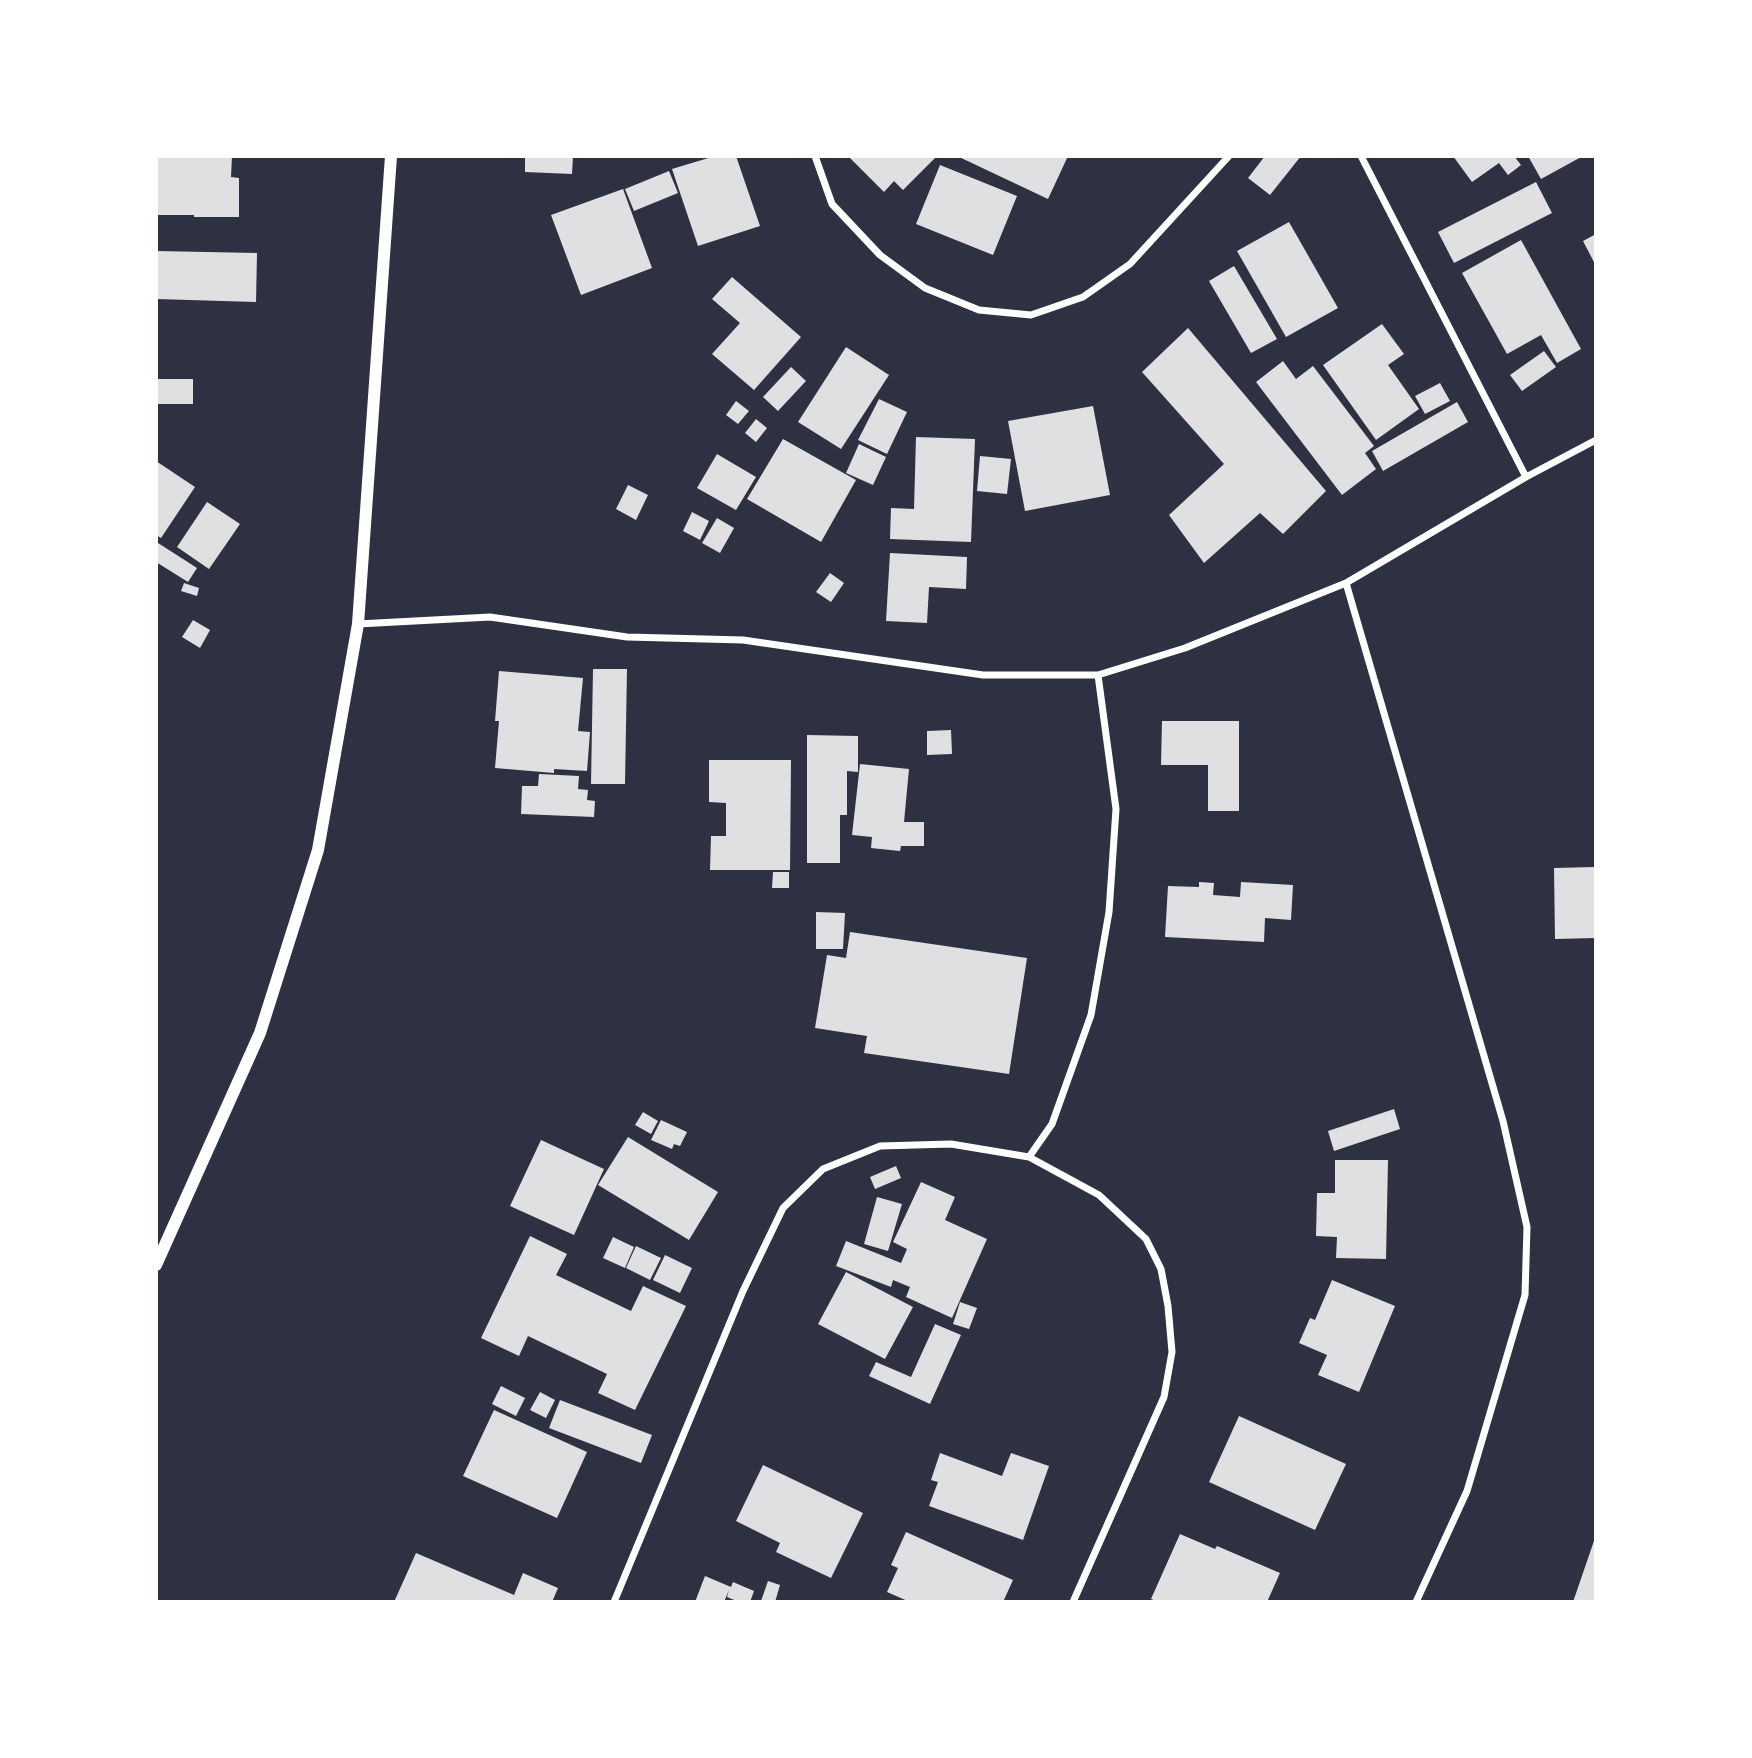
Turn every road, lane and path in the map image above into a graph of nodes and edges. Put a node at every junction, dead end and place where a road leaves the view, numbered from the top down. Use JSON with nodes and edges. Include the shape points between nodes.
{"nodes":[{"id":1,"x":391,"y":156,"type":"edge"},
{"id":2,"x":815,"y":156,"type":"edge"},
{"id":3,"x":1229,"y":156,"type":"edge"},
{"id":4,"x":1362,"y":156,"type":"edge"},
{"id":5,"x":1596,"y":440,"type":"edge"},
{"id":6,"x":1526,"y":477,"type":"junction"},
{"id":7,"x":1346,"y":583,"type":"junction"},
{"id":8,"x":358,"y":624,"type":"junction"},
{"id":9,"x":1098,"y":675,"type":"junction"},
{"id":10,"x":1030,"y":1157,"type":"junction"},
{"id":11,"x":156,"y":1265,"type":"edge"},
{"id":12,"x":614,"y":1602,"type":"edge"},
{"id":13,"x":1073,"y":1602,"type":"edge"},
{"id":14,"x":1416,"y":1602,"type":"edge"}],
"edges":[{"from":1,"to":8,"type":"street"},
{"from":2,"to":3,"type":"street","via":[[832,204],[880,255],[926,288],[979,310],[1031,315],[1083,297],[1130,264]]},
{"from":4,"to":6,"type":"street"},
{"from":5,"to":6,"type":"street"},
{"from":6,"to":7,"type":"street"},
{"from":7,"to":9,"type":"street","via":[[1185,648]]},
{"from":7,"to":14,"type":"street","via":[[1503,1121],[1527,1227],[1525,1295],[1466,1491]]},
{"from":8,"to":9,"type":"street","via":[[490,617],[626,637],[743,640],[983,675]]},
{"from":8,"to":11,"type":"street","via":[[318,850],[265,1020]]},
{"from":9,"to":10,"type":"street","via":[[1116,809],[1109,912],[1091,1015],[1052,1124]]},
{"from":10,"to":12,"type":"street","via":[[951,1144],[880,1146],[824,1169],[783,1208],[743,1291]]},
{"from":10,"to":13,"type":"street","via":[[1098,1195],[1146,1239],[1161,1269],[1169,1318],[1172,1352],[1164,1397]]}]}
